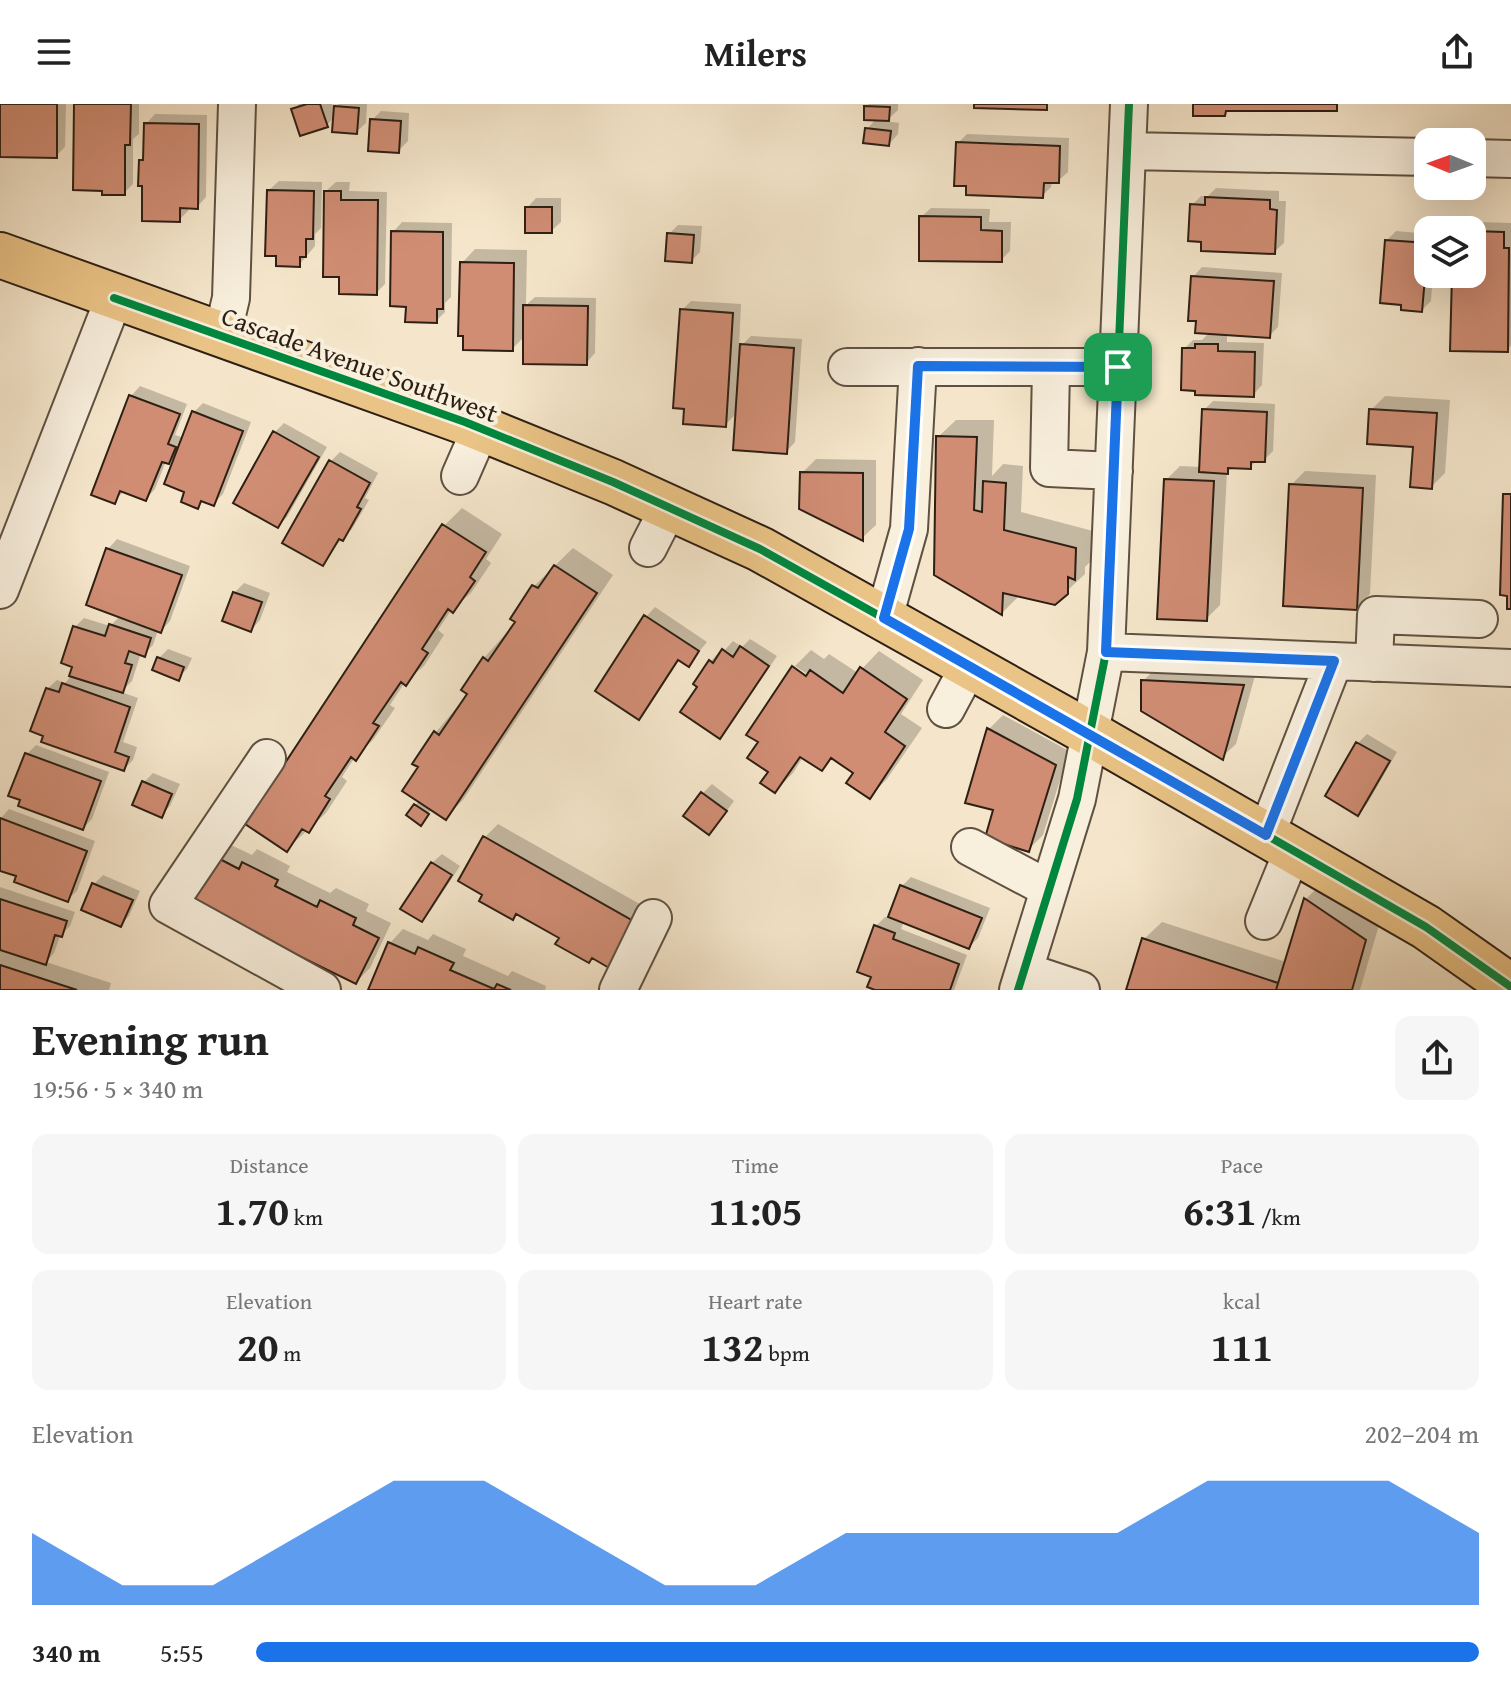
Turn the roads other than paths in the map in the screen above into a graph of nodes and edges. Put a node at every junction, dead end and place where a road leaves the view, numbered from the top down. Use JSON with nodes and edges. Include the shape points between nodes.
{"nodes":[{"id":1,"x":237,"y":104,"type":"edge"},
{"id":2,"x":1129,"y":104,"type":"edge"},
{"id":3,"x":1128,"y":151,"type":"junction"},
{"id":4,"x":1414,"y":157,"type":"edge"},
{"id":5,"x":1486,"y":158,"type":"edge"},
{"id":6,"x":1511,"y":159,"type":"edge"},
{"id":7,"x":0,"y":255,"type":"edge"},
{"id":8,"x":114,"y":298,"type":"junction"},
{"id":9,"x":222,"y":336,"type":"junction"},
{"id":10,"x":918,"y":366,"type":"junction"},
{"id":11,"x":847,"y":367,"type":"dead end"},
{"id":12,"x":1118,"y":367,"type":"junction"},
{"id":13,"x":1051,"y":368,"type":"junction"},
{"id":14,"x":481,"y":428,"type":"junction"},
{"id":15,"x":1114,"y":471,"type":"junction"},
{"id":16,"x":460,"y":476,"type":"dead end"},
{"id":17,"x":669,"y":507,"type":"junction"},
{"id":18,"x":648,"y":548,"type":"dead end"},
{"id":19,"x":0,"y":590,"type":"edge"},
{"id":20,"x":884,"y":618,"type":"junction"},
{"id":21,"x":1479,"y":619,"type":"dead end"},
{"id":22,"x":1106,"y":652,"type":"junction"},
{"id":23,"x":1334,"y":661,"type":"junction"},
{"id":24,"x":1374,"y":663,"type":"junction"},
{"id":25,"x":969,"y":666,"type":"junction"},
{"id":26,"x":1511,"y":668,"type":"edge"},
{"id":27,"x":946,"y":709,"type":"dead end"},
{"id":28,"x":1089,"y":733,"type":"junction"},
{"id":29,"x":267,"y":758,"type":"dead end"},
{"id":30,"x":1280,"y":843,"type":"junction"},
{"id":31,"x":970,"y":847,"type":"dead end"},
{"id":32,"x":1049,"y":889,"type":"junction"},
{"id":33,"x":653,"y":918,"type":"dead end"},
{"id":34,"x":1264,"y":921,"type":"dead end"},
{"id":35,"x":1021,"y":980,"type":"edge"},
{"id":36,"x":1511,"y":987,"type":"edge"},
{"id":37,"x":322,"y":990,"type":"edge"},
{"id":38,"x":618,"y":990,"type":"edge"},
{"id":39,"x":1081,"y":990,"type":"edge"}],
"edges":[{"from":1,"to":9,"type":"street","via":[[231,298]]},
{"from":2,"to":3,"type":"street"},
{"from":3,"to":4,"type":"street"},
{"from":3,"to":12,"type":"street"},
{"from":5,"to":6,"type":"street"},
{"from":7,"to":8,"type":"main road","name":"Cascade Avenue Southwest"},
{"from":8,"to":9,"type":"main road","name":"Cascade Avenue Southwest"},
{"from":8,"to":19,"type":"street"},
{"from":9,"to":14,"type":"main road","name":"Cascade Avenue Southwest"},
{"from":10,"to":11,"type":"street"},
{"from":10,"to":13,"type":"street"},
{"from":10,"to":20,"type":"street","via":[[909,529]]},
{"from":12,"to":13,"type":"street"},
{"from":12,"to":15,"type":"street"},
{"from":13,"to":15,"type":"street","via":[[1049,468]]},
{"from":14,"to":16,"type":"street"},
{"from":14,"to":17,"type":"main road","name":"Cascade Avenue Southwest"},
{"from":15,"to":22,"type":"street"},
{"from":17,"to":18,"type":"street"},
{"from":17,"to":20,"type":"main road","name":"Cascade Avenue Southwest","via":[[760,549]]},
{"from":20,"to":25,"type":"main road","name":"Cascade Avenue Southwest"},
{"from":21,"to":24,"type":"street","via":[[1376,615]]},
{"from":22,"to":23,"type":"street"},
{"from":22,"to":28,"type":"street"},
{"from":23,"to":24,"type":"street"},
{"from":23,"to":30,"type":"street"},
{"from":24,"to":26,"type":"street"},
{"from":25,"to":27,"type":"street"},
{"from":25,"to":28,"type":"main road","name":"Cascade Avenue Southwest"},
{"from":28,"to":30,"type":"main road","name":"Cascade Avenue Southwest"},
{"from":28,"to":32,"type":"street","via":[[1077,799]]},
{"from":29,"to":37,"type":"street","via":[[168,905]]},
{"from":30,"to":34,"type":"street"},
{"from":30,"to":36,"type":"main road","name":"Cascade Avenue Southwest","via":[[1426,927]]},
{"from":31,"to":32,"type":"street"},
{"from":32,"to":35,"type":"street"},
{"from":33,"to":38,"type":"street"},
{"from":35,"to":39,"type":"street"}]}
